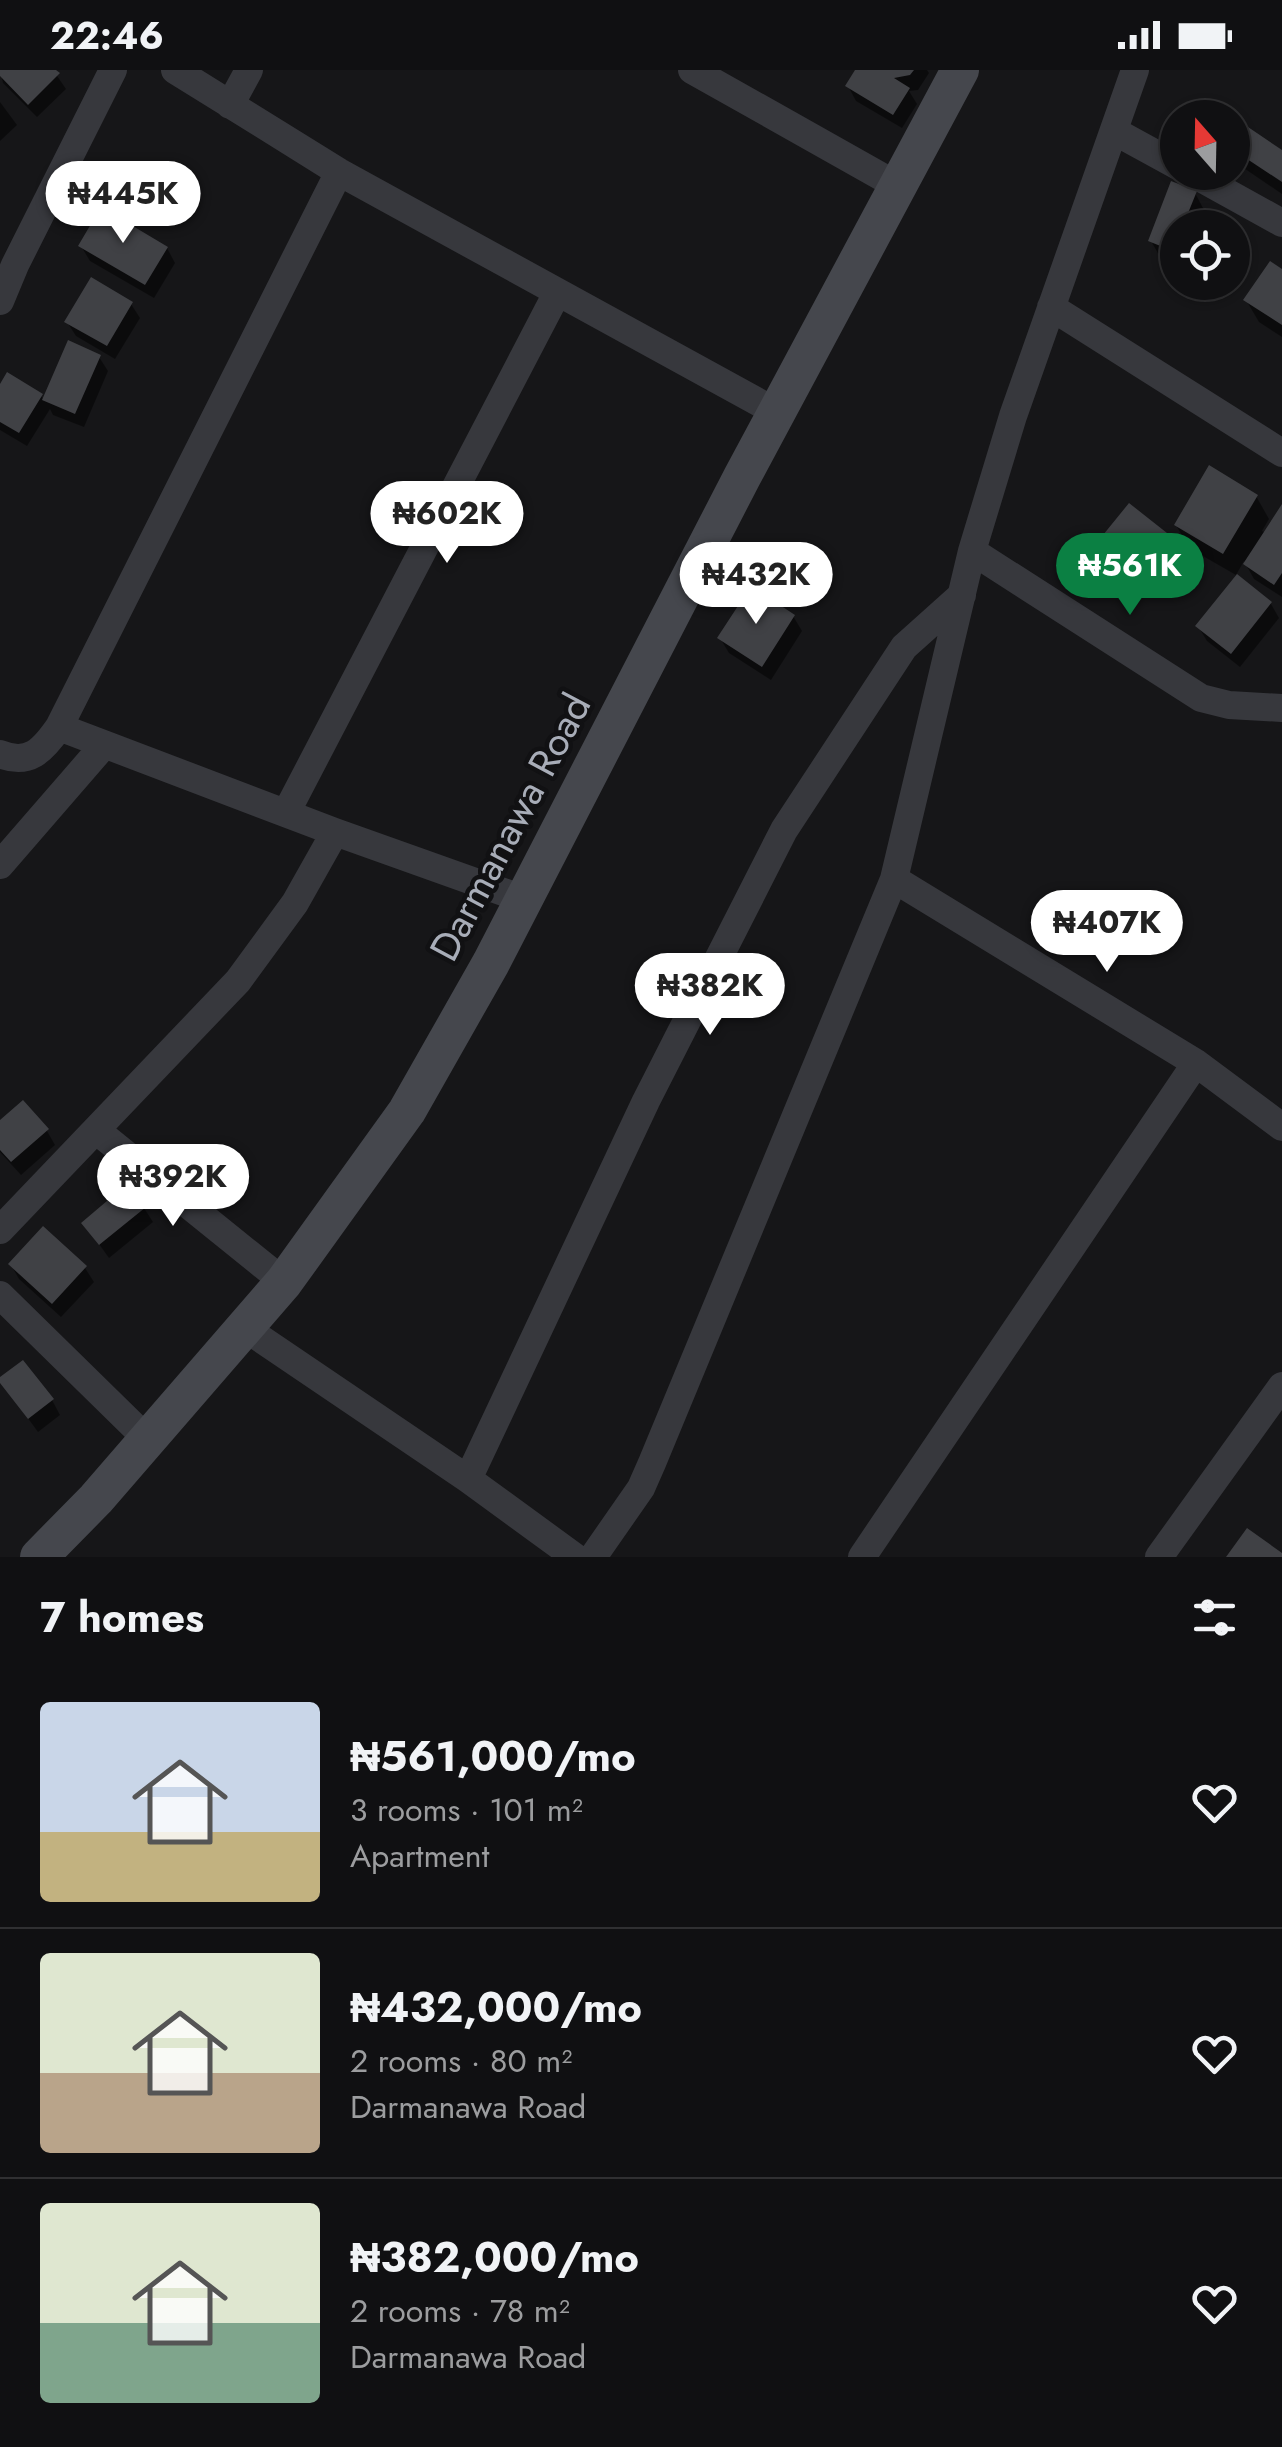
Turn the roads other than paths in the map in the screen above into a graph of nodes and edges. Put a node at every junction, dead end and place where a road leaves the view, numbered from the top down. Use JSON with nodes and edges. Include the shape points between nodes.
{"nodes":[{"id":1,"x":113,"y":70,"type":"edge"},
{"id":2,"x":174,"y":70,"type":"edge"},
{"id":3,"x":248,"y":70,"type":"edge"},
{"id":4,"x":692,"y":70,"type":"edge"},
{"id":5,"x":960,"y":70,"type":"edge"},
{"id":6,"x":1135,"y":70,"type":"edge"},
{"id":7,"x":230,"y":105,"type":"junction"},
{"id":8,"x":1114,"y":131,"type":"junction"},
{"id":9,"x":1160,"y":156,"type":"edge"},
{"id":10,"x":340,"y":172,"type":"junction"},
{"id":11,"x":898,"y":186,"type":"junction"},
{"id":12,"x":1222,"y":190,"type":"edge"},
{"id":13,"x":1282,"y":223,"type":"edge"},
{"id":14,"x":7,"y":257,"type":"edge"},
{"id":15,"x":556,"y":293,"type":"junction"},
{"id":16,"x":0,"y":301,"type":"edge"},
{"id":17,"x":1051,"y":306,"type":"junction"},
{"id":18,"x":778,"y":413,"type":"junction"},
{"id":19,"x":1282,"y":453,"type":"edge"},
{"id":20,"x":972,"y":551,"type":"junction"},
{"id":21,"x":962,"y":595,"type":"junction"},
{"id":22,"x":1282,"y":708,"type":"edge"},
{"id":23,"x":60,"y":727,"type":"junction"},
{"id":24,"x":104,"y":745,"type":"junction"},
{"id":25,"x":0,"y":754,"type":"edge"},
{"id":26,"x":286,"y":814,"type":"junction"},
{"id":27,"x":335,"y":832,"type":"junction"},
{"id":28,"x":0,"y":865,"type":"edge"},
{"id":29,"x":894,"y":879,"type":"junction"},
{"id":30,"x":524,"y":899,"type":"junction"},
{"id":31,"x":1196,"y":1063,"type":"junction"},
{"id":32,"x":1282,"y":1127,"type":"edge"},
{"id":33,"x":97,"y":1131,"type":"junction"},
{"id":34,"x":0,"y":1230,"type":"edge"},
{"id":35,"x":284,"y":1282,"type":"junction"},
{"id":36,"x":0,"y":1294,"type":"edge"},
{"id":37,"x":245,"y":1328,"type":"junction"},
{"id":38,"x":1282,"y":1386,"type":"edge"},
{"id":39,"x":148,"y":1440,"type":"junction"},
{"id":40,"x":468,"y":1479,"type":"junction"},
{"id":41,"x":39,"y":1557,"type":"edge"},
{"id":42,"x":574,"y":1557,"type":"edge"},
{"id":43,"x":594,"y":1557,"type":"edge"},
{"id":44,"x":862,"y":1557,"type":"edge"},
{"id":45,"x":1160,"y":1557,"type":"edge"}],
"edges":[{"from":1,"to":14,"type":"street"},
{"from":2,"to":7,"type":"street"},
{"from":3,"to":7,"type":"street"},
{"from":4,"to":11,"type":"street"},
{"from":5,"to":11,"type":"street","name":"Darmanawa Road"},
{"from":6,"to":8,"type":"street"},
{"from":7,"to":10,"type":"street"},
{"from":8,"to":9,"type":"street"},
{"from":8,"to":17,"type":"street"},
{"from":10,"to":15,"type":"street"},
{"from":10,"to":23,"type":"street"},
{"from":11,"to":18,"type":"street","name":"Darmanawa Road"},
{"from":12,"to":13,"type":"street"},
{"from":14,"to":16,"type":"street"},
{"from":15,"to":18,"type":"street"},
{"from":15,"to":26,"type":"street"},
{"from":17,"to":19,"type":"street"},
{"from":17,"to":20,"type":"street"},
{"from":18,"to":30,"type":"street","name":"Darmanawa Road"},
{"from":20,"to":21,"type":"street"},
{"from":20,"to":22,"type":"street","via":[[1201,698]]},
{"from":21,"to":29,"type":"street"},
{"from":21,"to":40,"type":"street","via":[[904,647],[784,830],[646,1101]]},
{"from":23,"to":24,"type":"street"},
{"from":23,"to":25,"type":"street","via":[[29,758]]},
{"from":24,"to":26,"type":"street"},
{"from":24,"to":28,"type":"street"},
{"from":26,"to":27,"type":"street"},
{"from":27,"to":30,"type":"street"},
{"from":27,"to":33,"type":"street","via":[[238,981]]},
{"from":29,"to":31,"type":"street"},
{"from":29,"to":43,"type":"street","via":[[652,1463]]},
{"from":30,"to":35,"type":"street","name":"Darmanawa Road","via":[[407,1111]]},
{"from":31,"to":32,"type":"street"},
{"from":31,"to":44,"type":"street"},
{"from":33,"to":34,"type":"street"},
{"from":33,"to":35,"type":"street"},
{"from":35,"to":37,"type":"street","name":"Darmanawa Road"},
{"from":36,"to":39,"type":"street"},
{"from":37,"to":39,"type":"street","name":"Darmanawa Road"},
{"from":37,"to":40,"type":"street"},
{"from":38,"to":45,"type":"street"},
{"from":39,"to":41,"type":"street","name":"Darmanawa Road"},
{"from":40,"to":42,"type":"street"}]}
